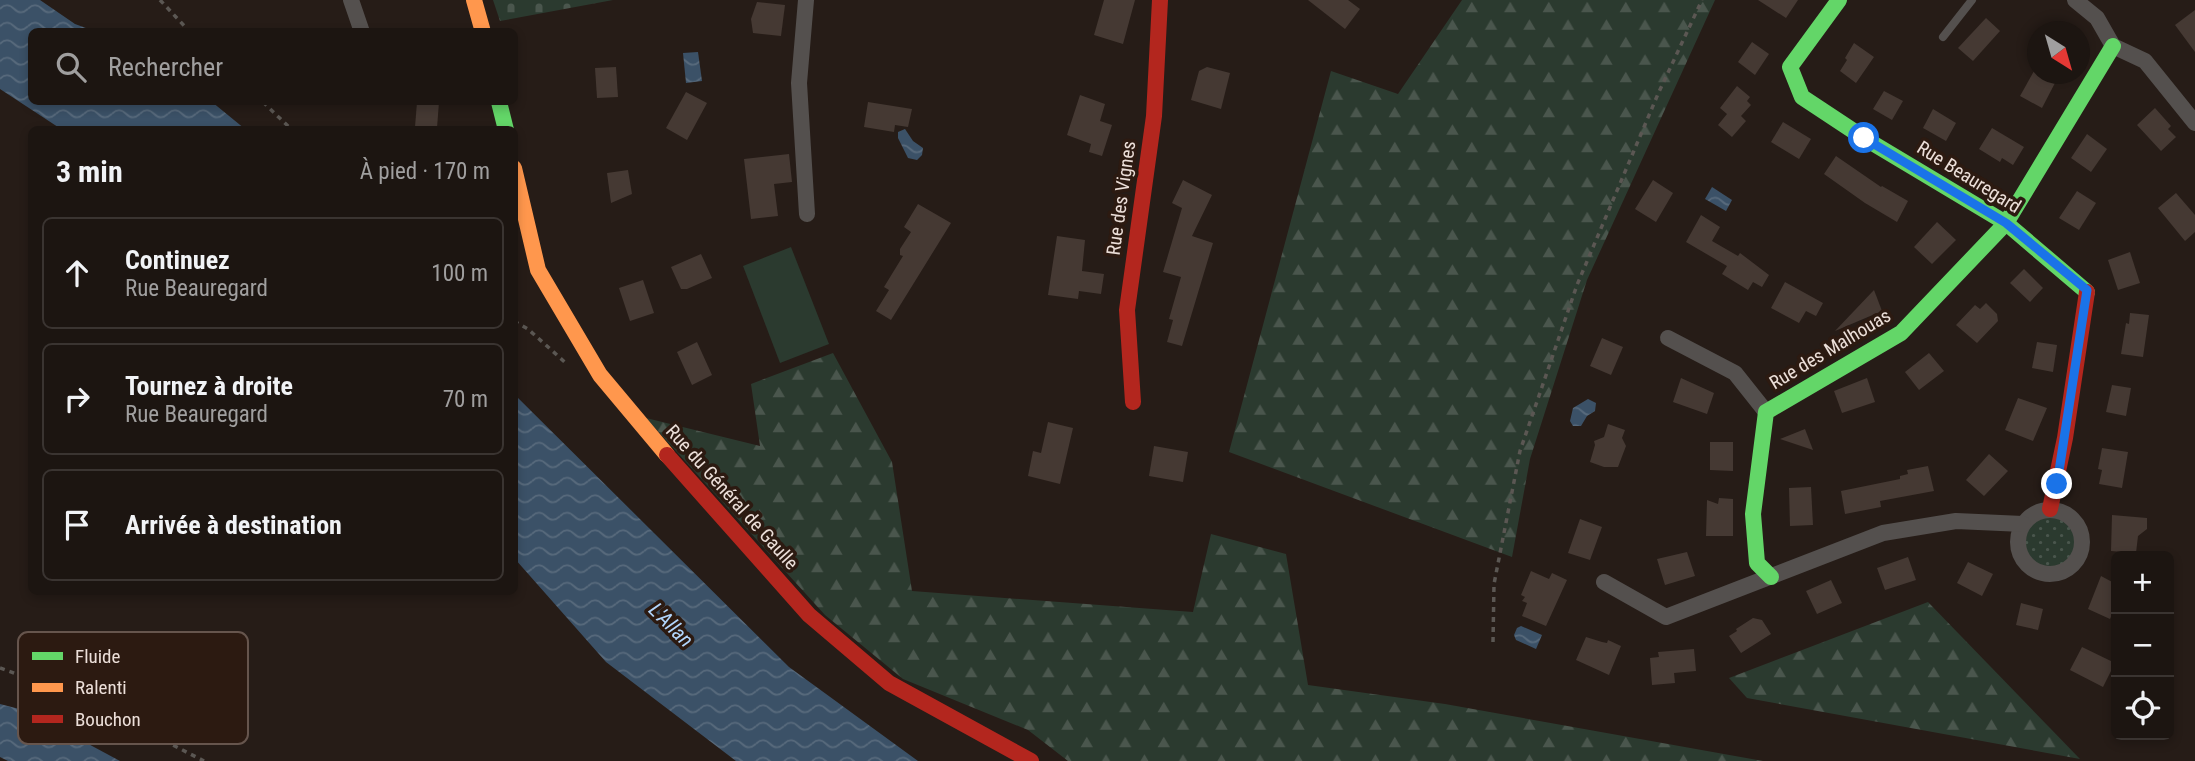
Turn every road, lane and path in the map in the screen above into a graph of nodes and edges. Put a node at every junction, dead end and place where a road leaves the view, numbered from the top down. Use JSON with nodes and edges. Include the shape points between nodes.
{"nodes":[{"id":1,"x":160,"y":0,"type":"edge"},
{"id":2,"x":351,"y":0,"type":"edge"},
{"id":3,"x":474,"y":0,"type":"edge"},
{"id":4,"x":806,"y":0,"type":"edge"},
{"id":5,"x":1160,"y":0,"type":"edge"},
{"id":6,"x":1702,"y":0,"type":"edge"},
{"id":7,"x":1839,"y":0,"type":"edge"},
{"id":8,"x":1972,"y":0,"type":"edge"},
{"id":9,"x":2076,"y":0,"type":"edge"},
{"id":10,"x":186,"y":28,"type":"edge"},
{"id":11,"x":361,"y":28,"type":"edge"},
{"id":12,"x":481,"y":28,"type":"edge"},
{"id":13,"x":1943,"y":37,"type":"dead end"},
{"id":14,"x":2113,"y":46,"type":"junction"},
{"id":15,"x":266,"y":105,"type":"edge"},
{"id":16,"x":500,"y":105,"type":"edge"},
{"id":17,"x":2195,"y":123,"type":"edge"},
{"id":18,"x":288,"y":126,"type":"edge"},
{"id":19,"x":505,"y":126,"type":"edge"},
{"id":20,"x":518,"y":185,"type":"edge"},
{"id":21,"x":807,"y":214,"type":"dead end"},
{"id":22,"x":2006,"y":223,"type":"junction"},
{"id":23,"x":1668,"y":338,"type":"dead end"},
{"id":24,"x":1133,"y":402,"type":"dead end"},
{"id":25,"x":1766,"y":412,"type":"junction"},
{"id":26,"x":2050,"y":509,"type":"junction"},
{"id":27,"x":2023,"y":524,"type":"junction"},
{"id":28,"x":1771,"y":577,"type":"junction"},
{"id":29,"x":1604,"y":583,"type":"dead end"},
{"id":30,"x":1493,"y":642,"type":"dead end"},
{"id":31,"x":0,"y":668,"type":"edge"},
{"id":32,"x":18,"y":675,"type":"edge"},
{"id":33,"x":171,"y":744,"type":"edge"},
{"id":34,"x":204,"y":761,"type":"edge"},
{"id":35,"x":1031,"y":761,"type":"edge"}],
"edges":[{"from":1,"to":10,"type":"path"},
{"from":2,"to":11,"type":"street"},
{"from":3,"to":12,"type":"street"},
{"from":4,"to":21,"type":"street","via":[[799,83]]},
{"from":5,"to":24,"type":"street","name":"Rue des Vignes","via":[[1154,116],[1127,310]]},
{"from":6,"to":30,"type":"path","via":[[1577,285],[1520,452],[1494,584]]},
{"from":7,"to":22,"type":"street","name":"Rue Beauregard","via":[[1790,67],[1802,97]]},
{"from":8,"to":13,"type":"lane"},
{"from":9,"to":14,"type":"street","via":[[2097,18]]},
{"from":14,"to":17,"type":"street","via":[[2146,61]]},
{"from":14,"to":22,"type":"street","name":"Rue des Malhouas"},
{"from":15,"to":18,"type":"path"},
{"from":16,"to":19,"type":"street"},
{"from":20,"to":35,"type":"street","name":"Rue du Général de Gaulle","via":[[538,270],[600,375],[809,615],[889,683]]},
{"from":22,"to":25,"type":"street","name":"Rue des Malhouas","via":[[1901,333]]},
{"from":22,"to":26,"type":"street","name":"Rue Beauregard","via":[[2087,290]]},
{"from":23,"to":25,"type":"street","via":[[1735,373]]},
{"from":25,"to":28,"type":"street","name":"Rue des Malhouas","via":[[1753,514],[1757,563]]},
{"from":26,"to":27,"type":"street"},
{"from":26,"to":27,"type":"street","via":[[2076,522],[2082,541],[2077,560],[2061,572],[2041,572],[2025,562],[2018,543]]},
{"from":27,"to":28,"type":"street","via":[[1956,521],[1883,533]]},
{"from":28,"to":29,"type":"street","via":[[1666,617]]},
{"from":31,"to":32,"type":"path"},
{"from":33,"to":34,"type":"path"}]}
